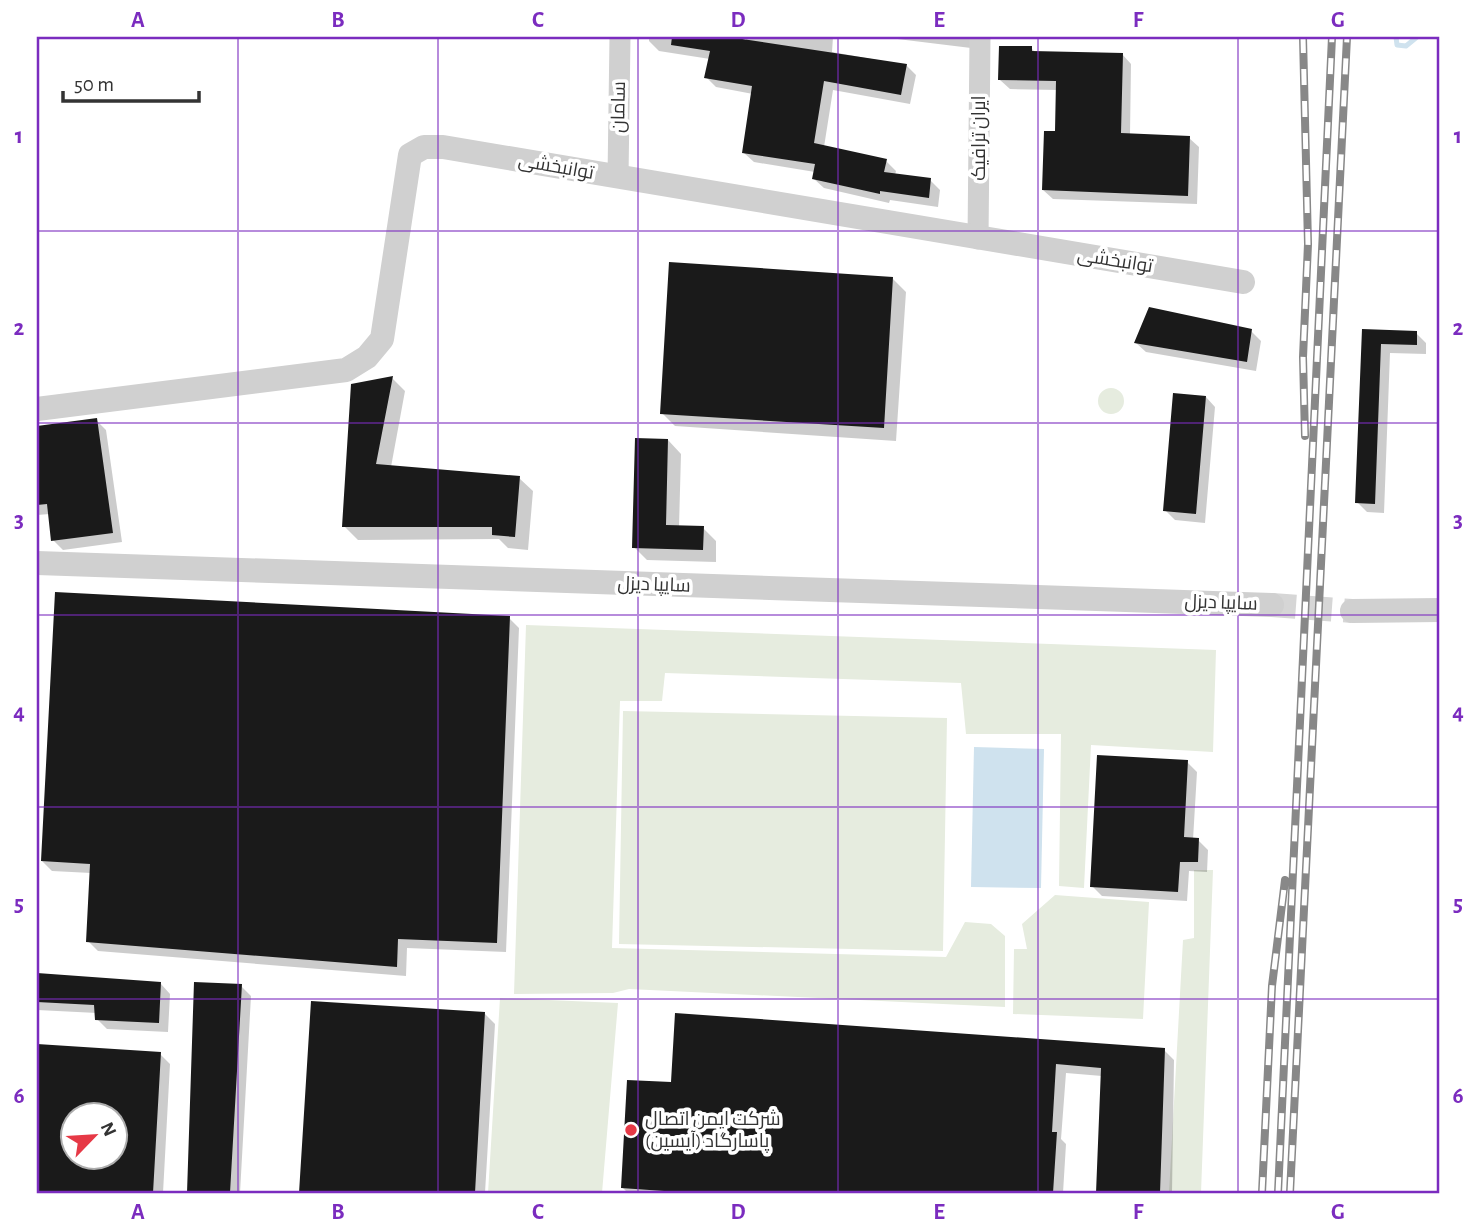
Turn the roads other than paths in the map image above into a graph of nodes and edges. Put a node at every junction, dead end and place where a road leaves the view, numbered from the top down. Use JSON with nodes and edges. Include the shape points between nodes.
{"nodes":[{"id":1,"x":620,"y":37,"type":"edge"},
{"id":2,"x":979,"y":37,"type":"edge"},
{"id":3,"x":618,"y":177,"type":"junction"},
{"id":4,"x":978,"y":239,"type":"junction"},
{"id":5,"x":1243,"y":282,"type":"dead end"},
{"id":6,"x":37,"y":408,"type":"edge"},
{"id":7,"x":37,"y":563,"type":"edge"},
{"id":8,"x":1272,"y":605,"type":"tunnel mouth"},
{"id":9,"x":1440,"y":610,"type":"edge"},
{"id":10,"x":1352,"y":611,"type":"tunnel mouth"}],
"edges":[{"from":1,"to":3,"type":"street","name":"سامان"},
{"from":2,"to":4,"type":"street","name":"ایران ترافیک"},
{"from":3,"to":4,"type":"street","name":"توانبخشی"},
{"from":3,"to":6,"type":"street","name":"توانبخشی","via":[[424,147],[410,155],[382,339],[367,357],[345,370]]},
{"from":4,"to":5,"type":"street","name":"توانبخشی"},
{"from":7,"to":8,"type":"street","name":"سایپا دیزل"},
{"from":9,"to":10,"type":"street"}]}
